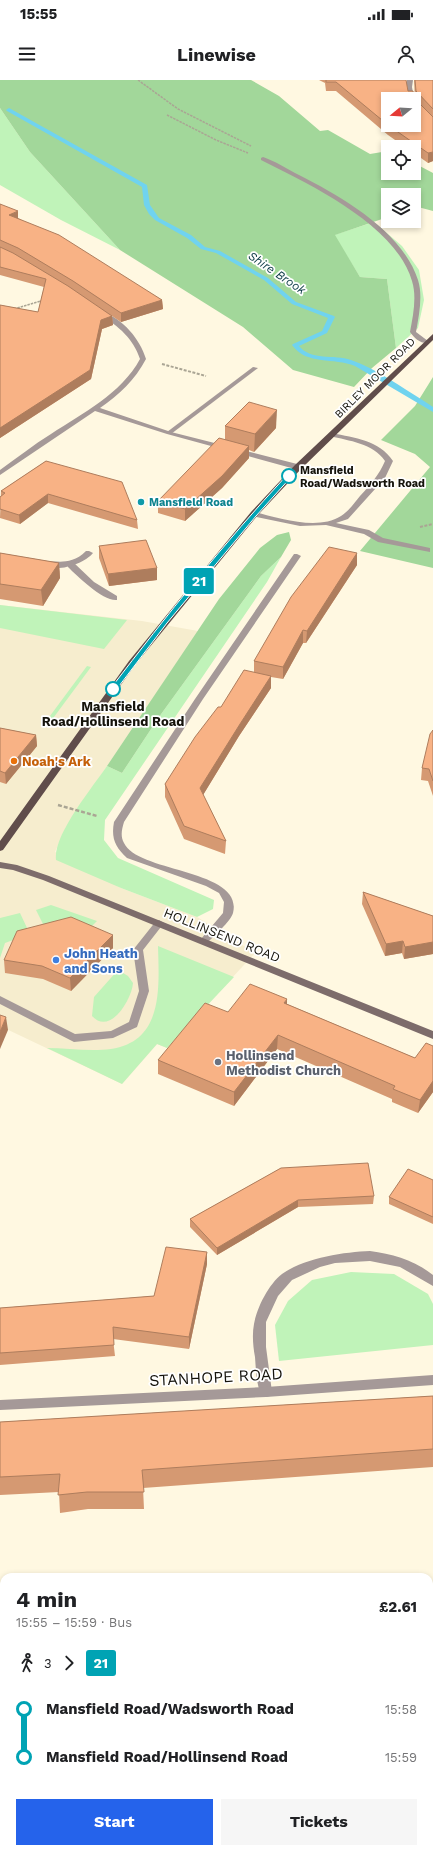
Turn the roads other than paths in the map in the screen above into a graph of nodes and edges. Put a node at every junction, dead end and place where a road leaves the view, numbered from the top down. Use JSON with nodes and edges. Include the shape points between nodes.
{"nodes":[{"id":1,"x":410,"y":80,"type":"edge"},
{"id":2,"x":410,"y":92,"type":"edge"},
{"id":3,"x":263,"y":159,"type":"road end"},
{"id":4,"x":96,"y":309,"type":"edge"},
{"id":5,"x":433,"y":336,"type":"edge"},
{"id":6,"x":426,"y":342,"type":"junction"},
{"id":7,"x":255,"y":368,"type":"dead end"},
{"id":8,"x":95,"y":409,"type":"junction"},
{"id":9,"x":169,"y":433,"type":"junction"},
{"id":10,"x":332,"y":435,"type":"junction"},
{"id":11,"x":298,"y":467,"type":"junction"},
{"id":12,"x":0,"y":473,"type":"edge"},
{"id":13,"x":254,"y":514,"type":"junction"},
{"id":14,"x":327,"y":523,"type":"junction"},
{"id":15,"x":427,"y":550,"type":"dead end"},
{"id":16,"x":89,"y":553,"type":"dead end"},
{"id":17,"x":297,"y":556,"type":"dead end"},
{"id":18,"x":42,"y":563,"type":"edge"},
{"id":19,"x":71,"y":565,"type":"junction"},
{"id":20,"x":114,"y":598,"type":"dead end"},
{"id":21,"x":0,"y":848,"type":"edge"},
{"id":22,"x":0,"y":865,"type":"edge"},
{"id":23,"x":159,"y":923,"type":"junction"},
{"id":24,"x":204,"y":941,"type":"junction"},
{"id":25,"x":0,"y":1000,"type":"edge"},
{"id":26,"x":433,"y":1035,"type":"edge"},
{"id":27,"x":433,"y":1281,"type":"edge"},
{"id":28,"x":433,"y":1380,"type":"edge"},
{"id":29,"x":266,"y":1392,"type":"junction"},
{"id":30,"x":0,"y":1405,"type":"edge"}],
"edges":[{"from":1,"to":2,"type":"street"},
{"from":3,"to":6,"type":"street","via":[[335,198],[373,225],[396,246],[411,269],[415,282],[418,301],[413,332]]},
{"from":4,"to":8,"type":"street","via":[[135,339],[144,358],[132,379]]},
{"from":5,"to":6,"type":"main road","name":"BIRLEY MOOR ROAD"},
{"from":6,"to":10,"type":"main road","name":"BIRLEY MOOR ROAD"},
{"from":7,"to":9,"type":"street"},
{"from":8,"to":9,"type":"street"},
{"from":8,"to":12,"type":"street"},
{"from":9,"to":11,"type":"street"},
{"from":10,"to":11,"type":"main road"},
{"from":10,"to":14,"type":"street","via":[[378,448],[389,461],[382,476],[345,517]]},
{"from":11,"to":13,"type":"main road"},
{"from":13,"to":14,"type":"street","via":[[296,523]]},
{"from":13,"to":21,"type":"main road","via":[[132,663]]},
{"from":14,"to":15,"type":"street","via":[[366,532],[381,540]]},
{"from":16,"to":19,"type":"street","via":[[83,560]]},
{"from":17,"to":24,"type":"street","via":[[119,822],[116,837],[120,847],[130,856],[222,891],[229,902],[228,914]]},
{"from":18,"to":19,"type":"street"},
{"from":19,"to":20,"type":"street","via":[[93,586]]},
{"from":22,"to":23,"type":"main road","name":"HOLLINSEND ROAD","via":[[35,874]]},
{"from":23,"to":24,"type":"main road","name":"HOLLINSEND ROAD"},
{"from":23,"to":25,"type":"street","via":[[138,950],[144,991],[133,1024],[113,1034],[74,1038]]},
{"from":24,"to":26,"type":"main road","name":"HOLLINSEND ROAD"},
{"from":27,"to":29,"type":"street","via":[[421,1270],[390,1259],[355,1255],[317,1262],[286,1278],[270,1297],[260,1324],[260,1352]]},
{"from":28,"to":29,"type":"street","name":"STANHOPE ROAD"},
{"from":29,"to":30,"type":"street","name":"STANHOPE ROAD"}]}
